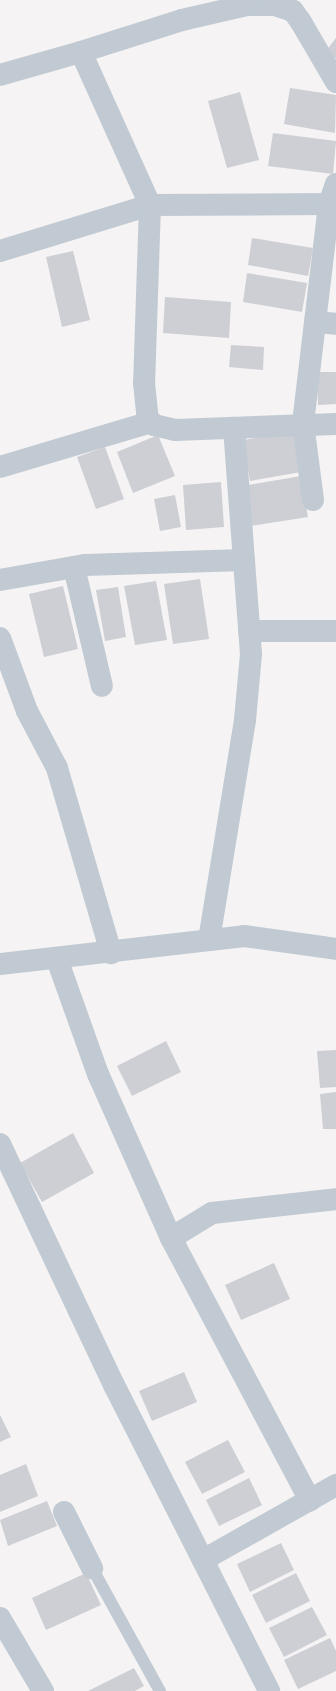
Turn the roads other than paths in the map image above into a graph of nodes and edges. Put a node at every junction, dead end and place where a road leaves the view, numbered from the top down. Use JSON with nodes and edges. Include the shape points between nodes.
{"nodes":[{"id":1,"x":236,"y":3,"type":"edge"},
{"id":2,"x":82,"y":52,"type":"junction"},
{"id":3,"x":0,"y":75,"type":"edge"},
{"id":4,"x":336,"y":82,"type":"edge"},
{"id":5,"x":333,"y":194,"type":"edge"},
{"id":6,"x":150,"y":206,"type":"junction"},
{"id":7,"x":0,"y":251,"type":"edge"},
{"id":8,"x":325,"y":323,"type":"edge"},
{"id":9,"x":151,"y":422,"type":"junction"},
{"id":10,"x":303,"y":423,"type":"junction"},
{"id":11,"x":336,"y":424,"type":"edge"},
{"id":12,"x":234,"y":428,"type":"junction"},
{"id":13,"x":0,"y":467,"type":"edge"},
{"id":14,"x":312,"y":500,"type":"dead end"},
{"id":15,"x":244,"y":560,"type":"junction"},
{"id":16,"x":74,"y":568,"type":"junction"},
{"id":17,"x":0,"y":580,"type":"edge"},
{"id":18,"x":249,"y":631,"type":"junction"},
{"id":19,"x":336,"y":631,"type":"edge"},
{"id":20,"x":0,"y":638,"type":"edge"},
{"id":21,"x":102,"y":686,"type":"dead end"},
{"id":22,"x":209,"y":940,"type":"junction"},
{"id":23,"x":336,"y":949,"type":"edge"},
{"id":24,"x":111,"y":953,"type":"junction"},
{"id":25,"x":57,"y":959,"type":"junction"},
{"id":26,"x":0,"y":964,"type":"edge"},
{"id":27,"x":0,"y":1144,"type":"edge"},
{"id":28,"x":336,"y":1199,"type":"edge"},
{"id":29,"x":171,"y":1238,"type":"junction"},
{"id":30,"x":336,"y":1485,"type":"edge"},
{"id":31,"x":310,"y":1500,"type":"junction"},
{"id":32,"x":64,"y":1512,"type":"dead end"},
{"id":33,"x":203,"y":1560,"type":"junction"},
{"id":34,"x":92,"y":1568,"type":"joint"},
{"id":35,"x":0,"y":1618,"type":"edge"},
{"id":36,"x":43,"y":1691,"type":"edge"},
{"id":37,"x":160,"y":1691,"type":"edge"},
{"id":38,"x":269,"y":1691,"type":"edge"}],
"edges":[{"from":1,"to":2,"type":"street"},
{"from":1,"to":4,"type":"street","via":[[275,5],[293,11]]},
{"from":2,"to":3,"type":"street"},
{"from":2,"to":6,"type":"street"},
{"from":5,"to":6,"type":"street"},
{"from":5,"to":8,"type":"street"},
{"from":6,"to":7,"type":"street"},
{"from":6,"to":9,"type":"street","via":[[144,382]]},
{"from":8,"to":10,"type":"street"},
{"from":9,"to":12,"type":"street","via":[[175,430]]},
{"from":9,"to":13,"type":"street"},
{"from":10,"to":11,"type":"street"},
{"from":10,"to":12,"type":"street"},
{"from":10,"to":14,"type":"street"},
{"from":12,"to":15,"type":"street"},
{"from":15,"to":16,"type":"street"},
{"from":15,"to":18,"type":"street"},
{"from":16,"to":17,"type":"street"},
{"from":16,"to":21,"type":"street"},
{"from":18,"to":19,"type":"street"},
{"from":18,"to":22,"type":"street","via":[[252,654],[245,720]]},
{"from":20,"to":24,"type":"street","via":[[27,711],[57,768]]},
{"from":22,"to":23,"type":"street","via":[[256,936]]},
{"from":22,"to":24,"type":"street"},
{"from":24,"to":25,"type":"street"},
{"from":25,"to":26,"type":"street"},
{"from":25,"to":29,"type":"street","via":[[98,1074]]},
{"from":27,"to":33,"type":"street","via":[[114,1385]]},
{"from":28,"to":29,"type":"street","via":[[212,1213]]},
{"from":29,"to":31,"type":"street"},
{"from":30,"to":31,"type":"street"},
{"from":31,"to":33,"type":"street"},
{"from":32,"to":34,"type":"street"},
{"from":33,"to":38,"type":"street"},
{"from":34,"to":37,"type":"lane"},
{"from":35,"to":36,"type":"street"}]}
